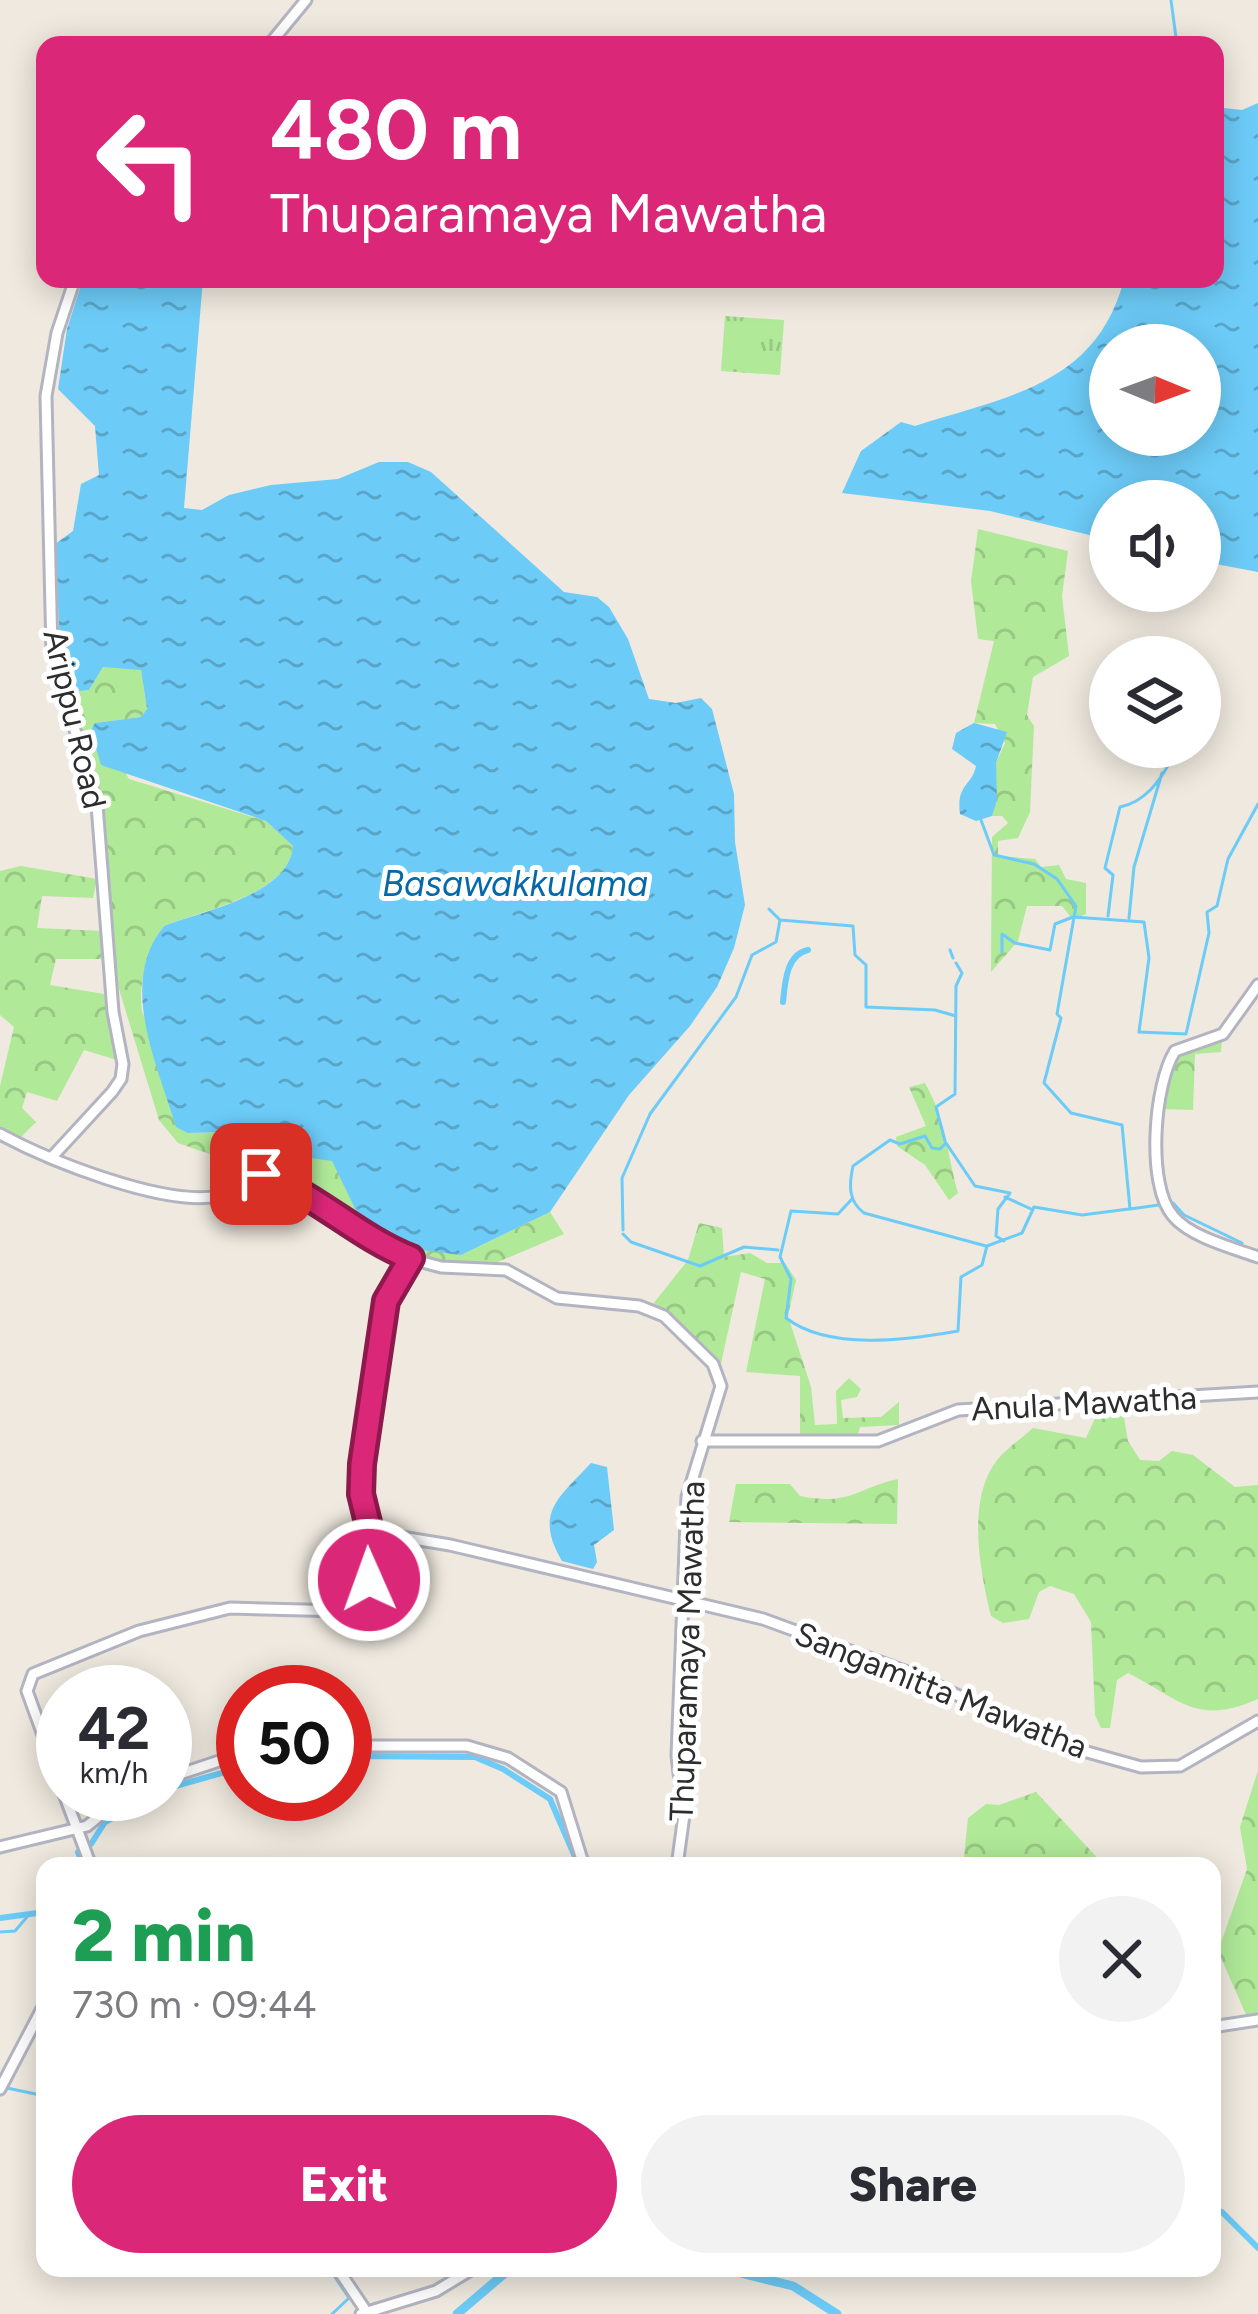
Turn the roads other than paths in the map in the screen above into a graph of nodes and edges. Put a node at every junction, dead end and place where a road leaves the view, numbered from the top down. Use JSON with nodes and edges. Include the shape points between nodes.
{"nodes":[{"id":1,"x":306,"y":0,"type":"edge"},
{"id":2,"x":276,"y":36,"type":"edge"},
{"id":3,"x":72,"y":288,"type":"edge"},
{"id":4,"x":1258,"y":985,"type":"edge"},
{"id":5,"x":0,"y":1134,"type":"edge"},
{"id":6,"x":52,"y":1157,"type":"junction"},
{"id":7,"x":1258,"y":1257,"type":"edge"},
{"id":8,"x":411,"y":1258,"type":"junction"},
{"id":9,"x":1258,"y":1392,"type":"edge"},
{"id":10,"x":702,"y":1441,"type":"junction"},
{"id":11,"x":371,"y":1532,"type":"junction"},
{"id":12,"x":685,"y":1598,"type":"junction"},
{"id":13,"x":57,"y":1665,"type":"edge"},
{"id":14,"x":36,"y":1674,"type":"edge"},
{"id":15,"x":36,"y":1716,"type":"edge"},
{"id":16,"x":1258,"y":1721,"type":"edge"},
{"id":17,"x":372,"y":1746,"type":"edge"},
{"id":18,"x":74,"y":1821,"type":"edge"},
{"id":19,"x":94,"y":1821,"type":"edge"},
{"id":20,"x":78,"y":1832,"type":"junction"},
{"id":21,"x":0,"y":1847,"type":"edge"},
{"id":22,"x":88,"y":1857,"type":"edge"},
{"id":23,"x":581,"y":1857,"type":"edge"},
{"id":24,"x":678,"y":1857,"type":"edge"},
{"id":25,"x":36,"y":2019,"type":"edge"},
{"id":26,"x":1258,"y":2020,"type":"edge"},
{"id":27,"x":1221,"y":2026,"type":"edge"},
{"id":28,"x":2,"y":2085,"type":"edge"},
{"id":29,"x":343,"y":2277,"type":"edge"},
{"id":30,"x":459,"y":2277,"type":"edge"},
{"id":31,"x":365,"y":2313,"type":"edge"}],
"edges":[{"from":1,"to":2,"type":"main road"},
{"from":3,"to":6,"type":"main road","name":"Arippu Road","via":[[46,396],[52,652],[98,805],[123,1064],[122,1079]]},
{"from":4,"to":7,"type":"main road","via":[[1223,1034],[1182,1045],[1168,1062],[1156,1120],[1167,1206],[1184,1225]]},
{"from":5,"to":6,"type":"main road","name":"Thuparamaya Mawatha"},
{"from":6,"to":8,"type":"main road","name":"Thuparamaya Mawatha","via":[[187,1196],[218,1196],[261,1174]]},
{"from":8,"to":10,"type":"main road","name":"Thuparamaya Mawatha","via":[[506,1270],[557,1298],[660,1313],[719,1376]]},
{"from":8,"to":11,"type":"main road","via":[[382,1321],[361,1475]]},
{"from":9,"to":10,"type":"main road","name":"Anula Mawatha","via":[[958,1410],[878,1441]]},
{"from":10,"to":12,"type":"main road","name":"Thuparamaya Mawatha","via":[[688,1488]]},
{"from":11,"to":12,"type":"main road","name":"Sangamitta Mawatha"},
{"from":11,"to":13,"type":"main road","via":[[369,1580],[352,1609],[230,1608],[139,1631]]},
{"from":12,"to":16,"type":"main road","name":"Sangamitta Mawatha","via":[[837,1644],[1058,1743],[1141,1767],[1180,1766]]},
{"from":12,"to":24,"type":"main road","name":"Thuparamaya Mawatha"},
{"from":14,"to":15,"type":"main road","via":[[27,1691]]},
{"from":17,"to":23,"type":"main road","via":[[467,1746],[508,1758],[561,1792]]},
{"from":18,"to":20,"type":"main road"},
{"from":19,"to":20,"type":"main road"},
{"from":20,"to":21,"type":"main road"},
{"from":20,"to":22,"type":"main road"},
{"from":25,"to":28,"type":"main road"},
{"from":26,"to":27,"type":"main road"},
{"from":29,"to":31,"type":"main road"},
{"from":30,"to":31,"type":"main road"}]}
